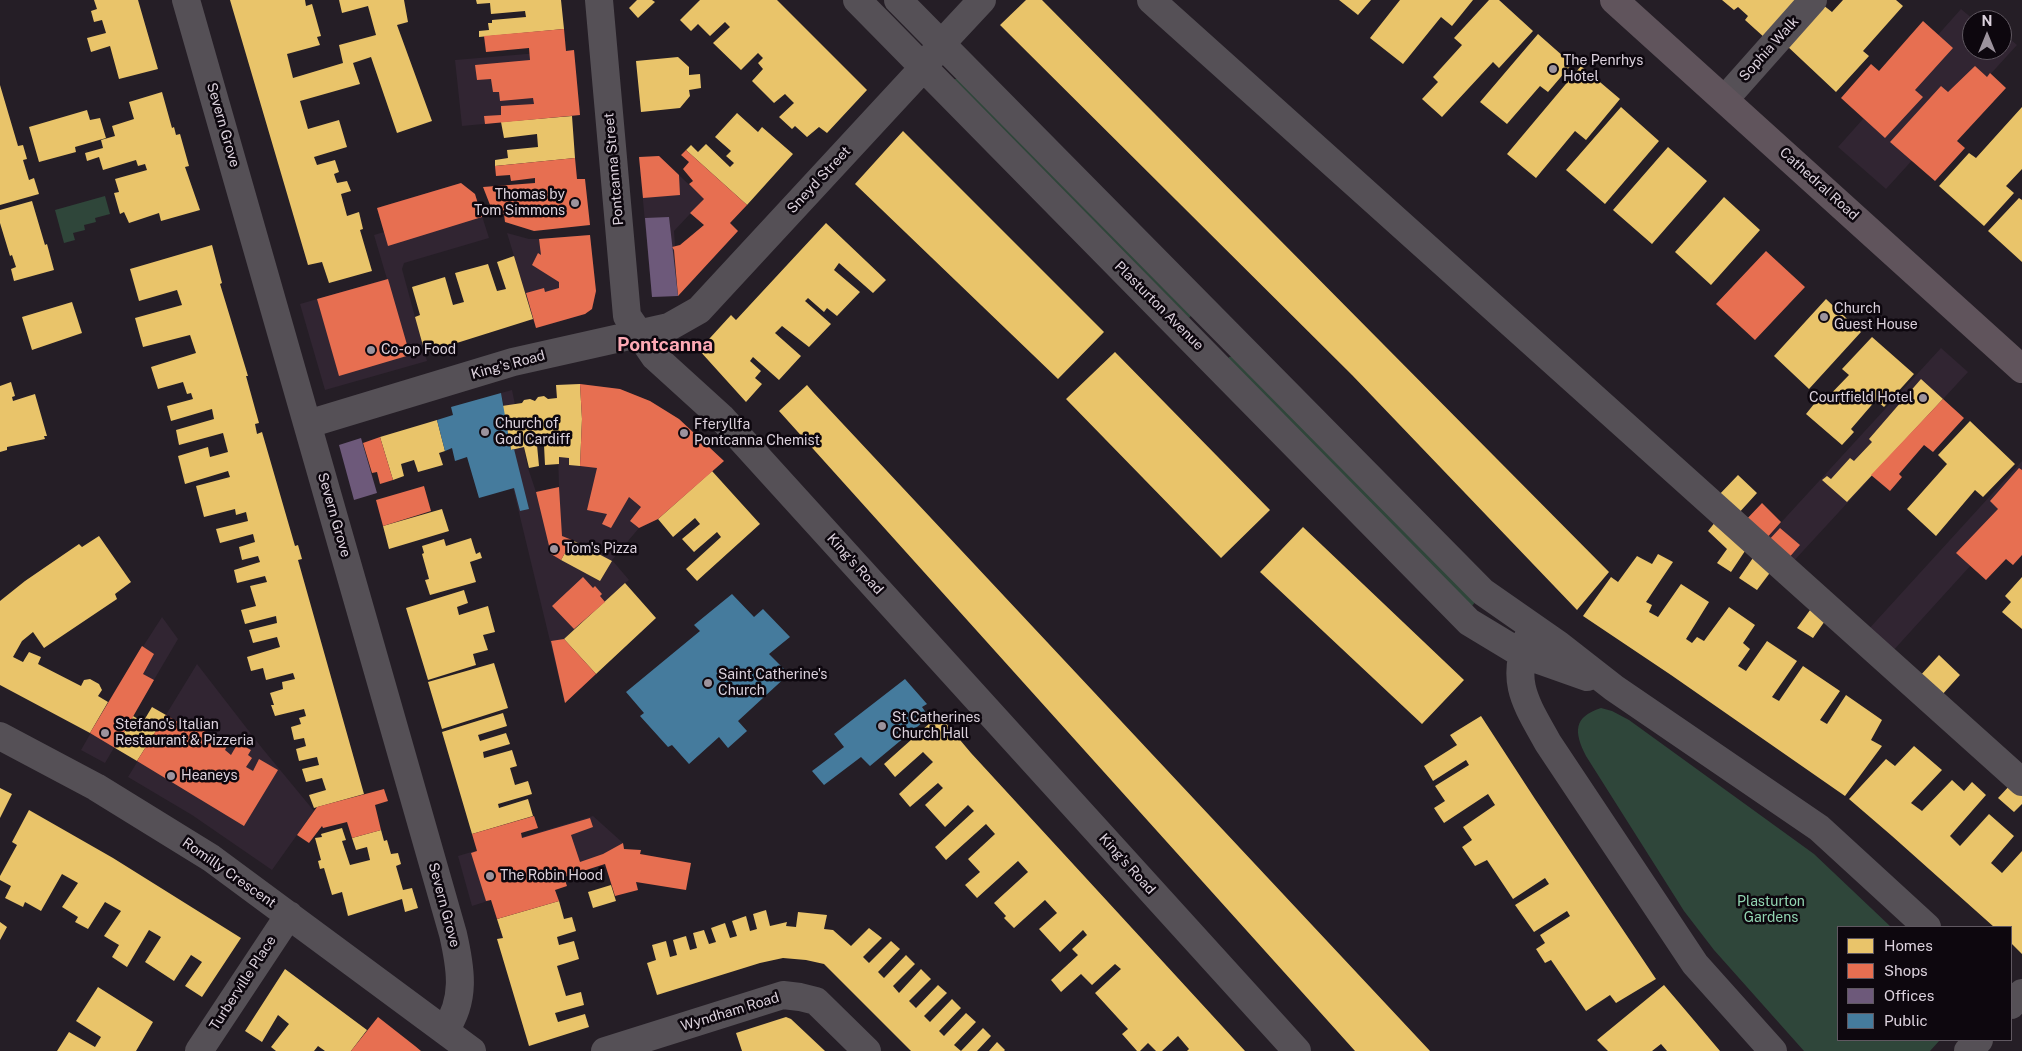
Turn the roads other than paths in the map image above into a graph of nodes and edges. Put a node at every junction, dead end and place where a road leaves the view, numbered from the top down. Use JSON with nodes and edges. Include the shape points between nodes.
{"nodes":[{"id":1,"x":186,"y":0,"type":"edge"},
{"id":2,"x":599,"y":0,"type":"edge"},
{"id":3,"x":857,"y":0,"type":"edge"},
{"id":4,"x":898,"y":0,"type":"edge"},
{"id":5,"x":982,"y":0,"type":"edge"},
{"id":6,"x":1151,"y":0,"type":"edge"},
{"id":7,"x":1614,"y":0,"type":"edge"},
{"id":8,"x":1813,"y":0,"type":"edge"},
{"id":9,"x":941,"y":44,"type":"junction"},
{"id":10,"x":924,"y":67,"type":"junction"},
{"id":11,"x":1725,"y":99,"type":"junction"},
{"id":12,"x":639,"y":335,"type":"junction"},
{"id":13,"x":2022,"y":369,"type":"edge"},
{"id":14,"x":308,"y":424,"type":"junction"},
{"id":15,"x":1532,"y":627,"type":"junction"},
{"id":16,"x":1522,"y":654,"type":"junction"},
{"id":17,"x":1614,"y":688,"type":"junction"},
{"id":18,"x":0,"y":736,"type":"edge"},
{"id":19,"x":2022,"y":782,"type":"edge"},
{"id":20,"x":289,"y":914,"type":"junction"},
{"id":21,"x":1926,"y":926,"type":"edge"},
{"id":22,"x":2022,"y":993,"type":"edge"},
{"id":23,"x":2012,"y":1004,"type":"edge"},
{"id":24,"x":2012,"y":1006,"type":"edge"},
{"id":25,"x":2022,"y":1014,"type":"edge"},
{"id":26,"x":445,"y":1030,"type":"junction"},
{"id":27,"x":1978,"y":1041,"type":"edge"},
{"id":28,"x":199,"y":1051,"type":"edge"},
{"id":29,"x":472,"y":1051,"type":"edge"},
{"id":30,"x":605,"y":1051,"type":"edge"},
{"id":31,"x":867,"y":1051,"type":"edge"},
{"id":32,"x":1297,"y":1051,"type":"edge"},
{"id":33,"x":1773,"y":1051,"type":"edge"},
{"id":34,"x":1968,"y":1051,"type":"edge"}],
"edges":[{"from":1,"to":14,"type":"street","name":"Severn Grove"},
{"from":2,"to":12,"type":"street","name":"Pontcanna Street","via":[[627,316]]},
{"from":3,"to":10,"type":"street","name":"Plasturton Avenue"},
{"from":4,"to":9,"type":"street","name":"Plasturton Avenue"},
{"from":5,"to":9,"type":"street","name":"Sneyd Street"},
{"from":6,"to":19,"type":"street"},
{"from":7,"to":11,"type":"main road","name":"Cathedral Road"},
{"from":8,"to":11,"type":"street","name":"Sophia Walk"},
{"from":9,"to":10,"type":"street","name":"Sneyd Street"},
{"from":9,"to":15,"type":"street","name":"Plasturton Avenue","via":[[1484,592]]},
{"from":10,"to":12,"type":"street","name":"Sneyd Street","via":[[699,310],[669,328]]},
{"from":10,"to":16,"type":"street","name":"Plasturton Avenue","via":[[1461,613],[1478,628]]},
{"from":11,"to":13,"type":"main road","name":"Cathedral Road"},
{"from":12,"to":14,"type":"street","name":"King's Road","via":[[513,362]]},
{"from":12,"to":32,"type":"street","name":"King's Road","via":[[655,357],[721,417]]},
{"from":14,"to":26,"type":"street","name":"Severn Grove","via":[[453,934],[459,969],[459,998],[454,1017]]},
{"from":15,"to":16,"type":"street"},
{"from":15,"to":17,"type":"street"},
{"from":16,"to":17,"type":"street"},
{"from":16,"to":33,"type":"street","via":[[1519,669],[1524,697],[1548,743],[1695,964]]},
{"from":17,"to":21,"type":"street","via":[[1819,828]]},
{"from":18,"to":20,"type":"street","name":"Romilly Crescent","via":[[96,787],[169,831]]},
{"from":20,"to":26,"type":"street","name":"Romilly Crescent"},
{"from":20,"to":28,"type":"street","name":"Turberville Place"},
{"from":22,"to":23,"type":"street"},
{"from":24,"to":25,"type":"street"},
{"from":26,"to":29,"type":"street","name":"Romilly Crescent"},
{"from":27,"to":34,"type":"street"},
{"from":30,"to":31,"type":"street","name":"Wyndham Road","via":[[783,996],[816,1001]]}]}
